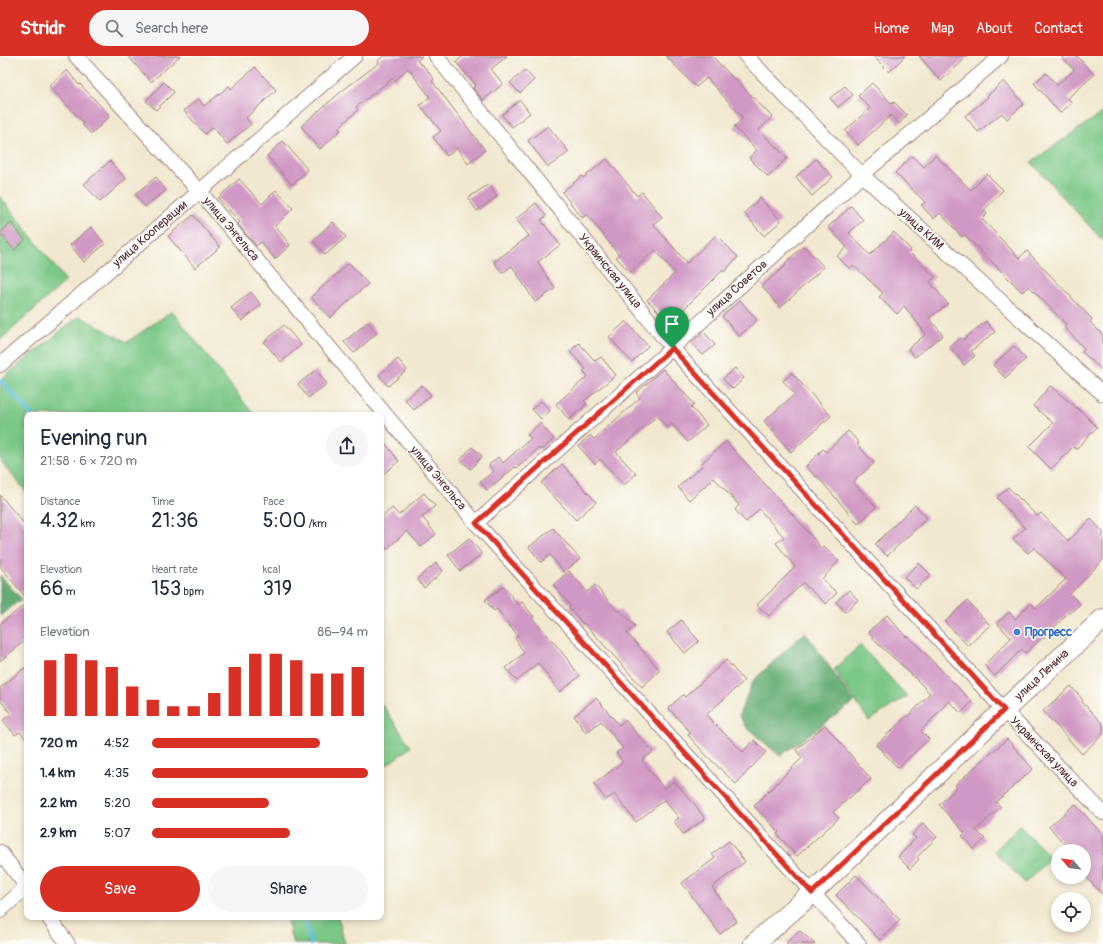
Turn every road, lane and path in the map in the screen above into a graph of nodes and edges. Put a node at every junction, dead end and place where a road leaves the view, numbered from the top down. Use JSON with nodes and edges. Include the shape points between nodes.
{"nodes":[{"id":1,"x":76,"y":56,"type":"edge"},
{"id":2,"x":356,"y":56,"type":"edge"},
{"id":3,"x":436,"y":56,"type":"edge"},
{"id":4,"x":746,"y":56,"type":"edge"},
{"id":5,"x":1001,"y":56,"type":"edge"},
{"id":6,"x":862,"y":175,"type":"junction"},
{"id":7,"x":199,"y":191,"type":"junction"},
{"id":8,"x":672,"y":348,"type":"junction"},
{"id":9,"x":0,"y":365,"type":"edge"},
{"id":10,"x":1103,"y":394,"type":"edge"},
{"id":11,"x":383,"y":412,"type":"edge"},
{"id":12,"x":384,"y":413,"type":"edge"},
{"id":13,"x":476,"y":523,"type":"junction"},
{"id":14,"x":1103,"y":619,"type":"edge"},
{"id":15,"x":1004,"y":710,"type":"junction"},
{"id":16,"x":1103,"y":813,"type":"edge"},
{"id":17,"x":0,"y":852,"type":"edge"},
{"id":18,"x":24,"y":882,"type":"edge"},
{"id":19,"x":24,"y":889,"type":"edge"},
{"id":20,"x":812,"y":893,"type":"junction"},
{"id":21,"x":0,"y":911,"type":"edge"},
{"id":22,"x":50,"y":920,"type":"edge"},
{"id":23,"x":68,"y":944,"type":"edge"},
{"id":24,"x":754,"y":944,"type":"edge"},
{"id":25,"x":859,"y":944,"type":"edge"}],
"edges":[{"from":1,"to":7,"type":"street","name":"улица Энгельса"},
{"from":2,"to":7,"type":"street","name":"улица Кооперации"},
{"from":3,"to":8,"type":"street","name":"Украинская улица"},
{"from":4,"to":6,"type":"street","name":"улица КИМ"},
{"from":5,"to":6,"type":"street","name":"улица Советов"},
{"from":6,"to":8,"type":"street","name":"улица Советов"},
{"from":6,"to":10,"type":"street","name":"улица КИМ"},
{"from":7,"to":9,"type":"street","name":"улица Кооперации"},
{"from":7,"to":11,"type":"street","name":"улица Энгельса"},
{"from":8,"to":13,"type":"street","name":"улица Советов"},
{"from":8,"to":15,"type":"street","name":"Украинская улица"},
{"from":12,"to":13,"type":"street","name":"улица Энгельса"},
{"from":13,"to":20,"type":"street","name":"улица Энгельса"},
{"from":14,"to":15,"type":"street","name":"улица Ленина"},
{"from":15,"to":16,"type":"street","name":"Украинская улица"},
{"from":15,"to":20,"type":"street","name":"улица Ленина"},
{"from":17,"to":18,"type":"street"},
{"from":19,"to":21,"type":"street"},
{"from":20,"to":24,"type":"street","name":"улица Ленина"},
{"from":20,"to":25,"type":"street","name":"улица Энгельса"},
{"from":22,"to":23,"type":"street"}]}
